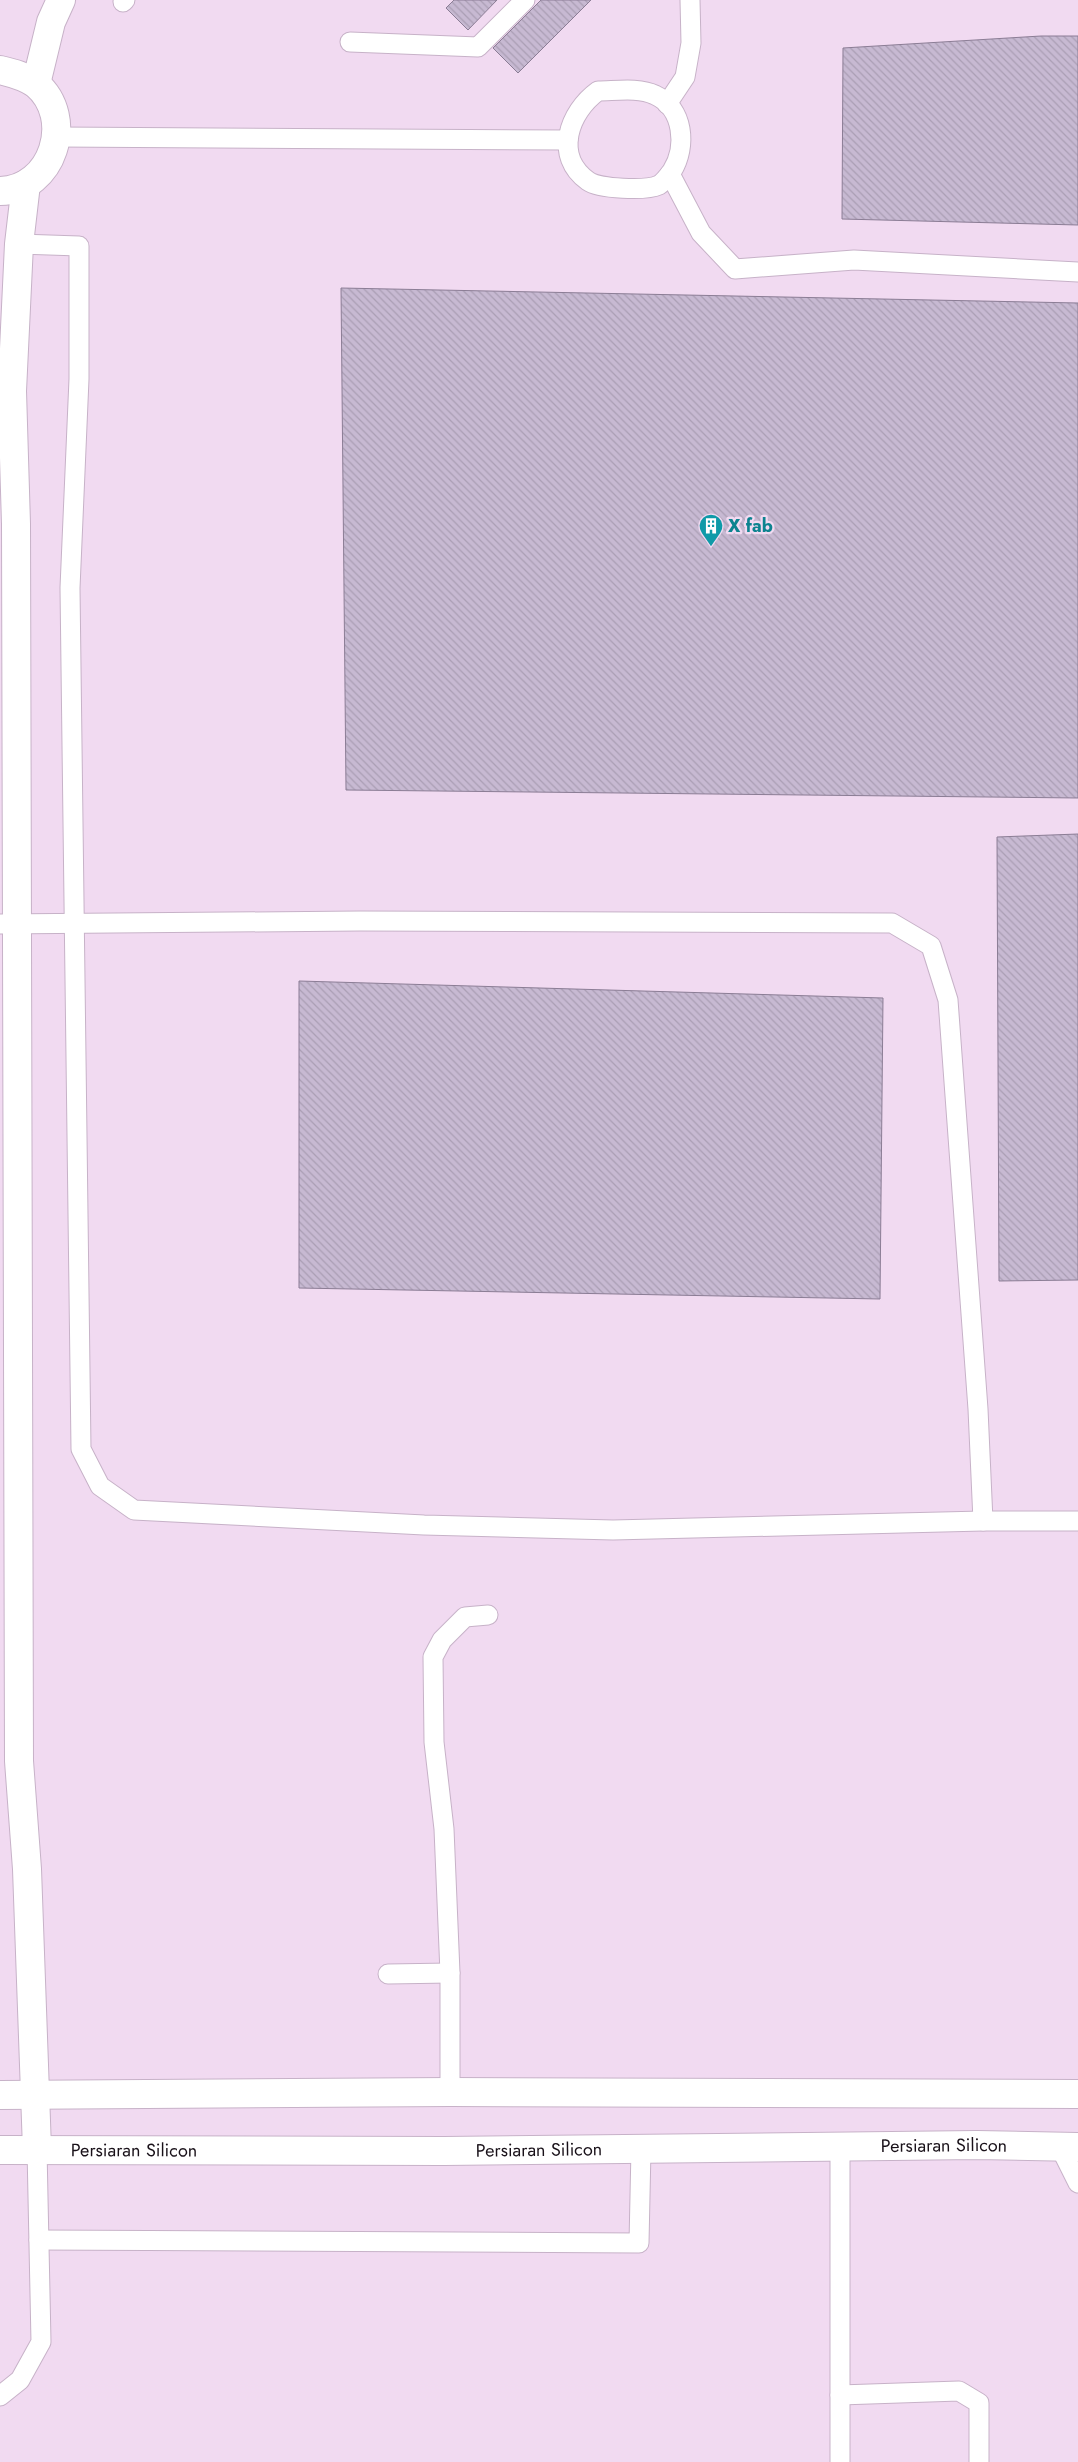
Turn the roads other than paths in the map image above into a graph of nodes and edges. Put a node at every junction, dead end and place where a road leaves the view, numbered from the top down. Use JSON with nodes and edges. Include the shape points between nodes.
{"nodes":[{"id":1,"x":61,"y":0,"type":"edge"},
{"id":2,"x":525,"y":0,"type":"edge"},
{"id":3,"x":690,"y":0,"type":"edge"},
{"id":4,"x":350,"y":42,"type":"dead end"},
{"id":5,"x":0,"y":70,"type":"edge"},
{"id":6,"x":36,"y":84,"type":"junction"},
{"id":7,"x":667,"y":104,"type":"junction"},
{"id":8,"x":57,"y":137,"type":"junction"},
{"id":9,"x":568,"y":140,"type":"junction"},
{"id":10,"x":670,"y":174,"type":"junction"},
{"id":11,"x":13,"y":188,"type":"edge"},
{"id":12,"x":19,"y":244,"type":"junction"},
{"id":13,"x":1078,"y":272,"type":"edge"},
{"id":14,"x":73,"y":922,"type":"junction"},
{"id":15,"x":8,"y":924,"type":"edge"},
{"id":16,"x":983,"y":1521,"type":"junction"},
{"id":17,"x":1078,"y":1521,"type":"edge"},
{"id":18,"x":488,"y":1615,"type":"dead end"},
{"id":19,"x":450,"y":1973,"type":"junction"},
{"id":20,"x":388,"y":1974,"type":"dead end"},
{"id":21,"x":450,"y":2092,"type":"junction"},
{"id":22,"x":1078,"y":2094,"type":"edge"},
{"id":23,"x":0,"y":2095,"type":"edge"},
{"id":24,"x":35,"y":2095,"type":"junction"},
{"id":25,"x":840,"y":2147,"type":"junction"},
{"id":26,"x":1069,"y":2147,"type":"edge"},
{"id":27,"x":37,"y":2148,"type":"junction"},
{"id":28,"x":641,"y":2149,"type":"junction"},
{"id":29,"x":0,"y":2150,"type":"edge"},
{"id":30,"x":1078,"y":2183,"type":"edge"},
{"id":31,"x":39,"y":2240,"type":"junction"},
{"id":32,"x":840,"y":2395,"type":"junction"},
{"id":33,"x":0,"y":2396,"type":"edge"},
{"id":34,"x":840,"y":2462,"type":"edge"},
{"id":35,"x":979,"y":2462,"type":"edge"}],
"edges":[{"from":1,"to":6,"type":"street","via":[[51,22]]},
{"from":2,"to":4,"type":"lane","via":[[478,47]]},
{"from":3,"to":7,"type":"lane","via":[[691,43],[685,77]]},
{"from":5,"to":6,"type":"street","via":[[19,74]]},
{"from":6,"to":8,"type":"street","via":[[48,100],[55,118]]},
{"from":7,"to":9,"type":"lane","via":[[655,95],[643,92],[598,91],[577,111],[570,125]]},
{"from":7,"to":10,"type":"lane","via":[[681,132],[678,161]]},
{"from":8,"to":9,"type":"lane"},
{"from":8,"to":11,"type":"street","via":[[52,156],[41,172]]},
{"from":9,"to":10,"type":"lane","via":[[570,155],[577,169],[597,185],[640,188],[659,185]]},
{"from":10,"to":13,"type":"lane","via":[[701,233],[735,269],[854,260]]},
{"from":11,"to":12,"type":"street"},
{"from":12,"to":14,"type":"lane","via":[[79,246],[79,379],[70,588],[74,737]]},
{"from":12,"to":15,"type":"street","via":[[12,391],[16,524]]},
{"from":14,"to":15,"type":"lane"},
{"from":14,"to":16,"type":"lane","via":[[892,923],[931,946],[948,1000]]},
{"from":14,"to":16,"type":"lane","via":[[81,1450],[100,1486],[134,1510],[424,1525],[613,1530]]},
{"from":15,"to":24,"type":"street","via":[[19,1761],[27,1869]]},
{"from":16,"to":17,"type":"lane"},
{"from":18,"to":19,"type":"lane","via":[[465,1617],[442,1640],[433,1657],[434,1733],[444,1829]]},
{"from":19,"to":20,"type":"lane"},
{"from":19,"to":21,"type":"lane"},
{"from":21,"to":22,"type":"street"},
{"from":21,"to":24,"type":"street"},
{"from":23,"to":24,"type":"street"},
{"from":24,"to":27,"type":"street"},
{"from":25,"to":26,"type":"street","name":"Persiaran Silicon"},
{"from":25,"to":28,"type":"street","name":"Persiaran Silicon"},
{"from":25,"to":32,"type":"lane"},
{"from":26,"to":30,"type":"lane"},
{"from":27,"to":28,"type":"street","name":"Persiaran Silicon"},
{"from":27,"to":29,"type":"street","name":"Persiaran Silicon"},
{"from":27,"to":31,"type":"lane"},
{"from":28,"to":31,"type":"lane","via":[[639,2242]]},
{"from":31,"to":33,"type":"lane","via":[[41,2342],[20,2380]]},
{"from":32,"to":34,"type":"lane"},
{"from":32,"to":35,"type":"lane","via":[[958,2391],[979,2403]]}]}
